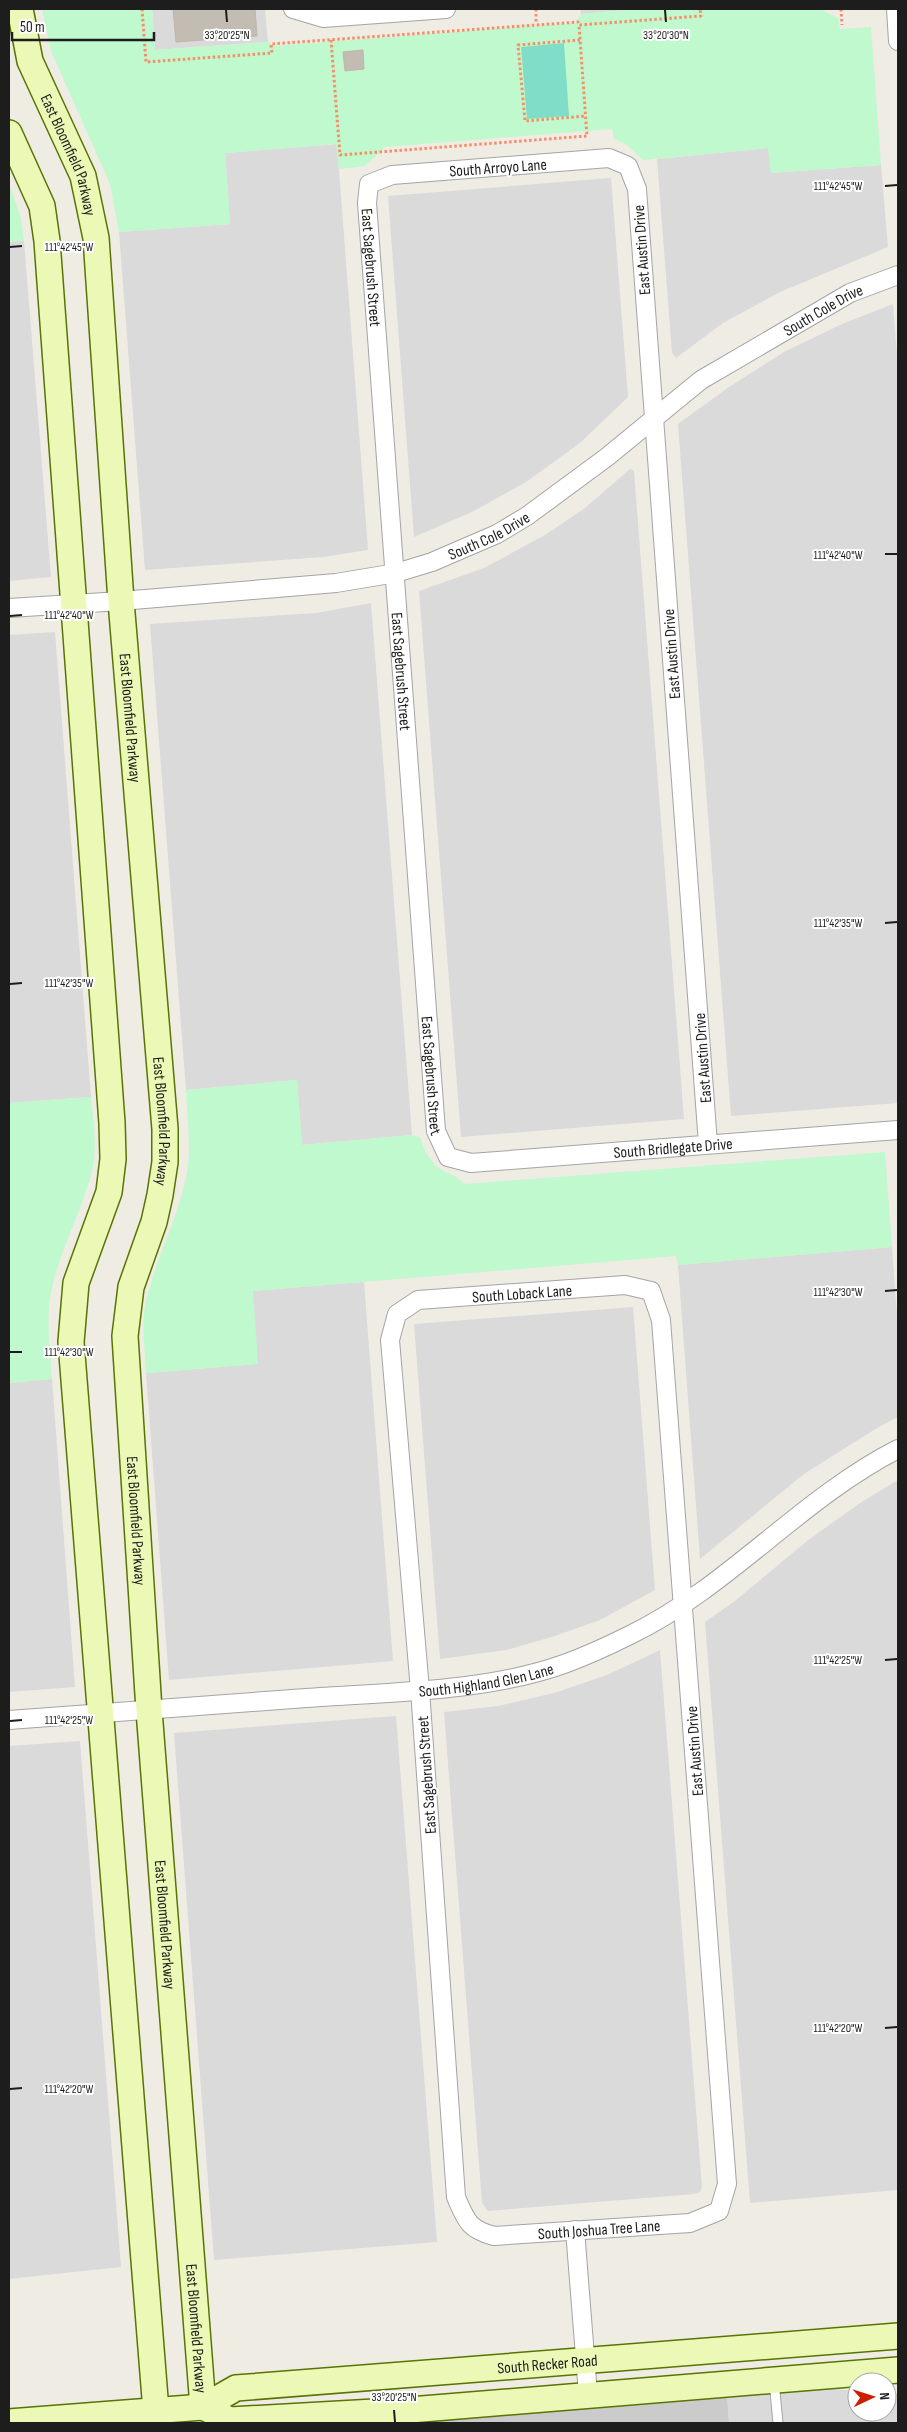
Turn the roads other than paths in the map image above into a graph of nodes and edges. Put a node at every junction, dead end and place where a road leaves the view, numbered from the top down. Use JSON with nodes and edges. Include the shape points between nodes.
{"nodes":[{"id":1,"x":20,"y":9,"type":"edge"},
{"id":2,"x":294,"y":9,"type":"edge"},
{"id":3,"x":446,"y":9,"type":"edge"},
{"id":4,"x":896,"y":9,"type":"edge"},
{"id":5,"x":898,"y":41,"type":"edge"},
{"id":6,"x":9,"y":133,"type":"edge"},
{"id":7,"x":628,"y":166,"type":"joint"},
{"id":8,"x":369,"y":184,"type":"joint"},
{"id":9,"x":898,"y":275,"type":"edge"},
{"id":10,"x":653,"y":418,"type":"junction"},
{"id":11,"x":396,"y":573,"type":"junction"},
{"id":12,"x":121,"y":602,"type":"junction"},
{"id":13,"x":74,"y":603,"type":"junction"},
{"id":14,"x":9,"y":608,"type":"edge"},
{"id":15,"x":898,"y":1130,"type":"edge"},
{"id":16,"x":708,"y":1144,"type":"junction"},
{"id":17,"x":448,"y":1157,"type":"joint"},
{"id":18,"x":651,"y":1292,"type":"joint"},
{"id":19,"x":397,"y":1314,"type":"joint"},
{"id":20,"x":898,"y":1449,"type":"edge"},
{"id":21,"x":683,"y":1606,"type":"junction"},
{"id":22,"x":420,"y":1690,"type":"junction"},
{"id":23,"x":149,"y":1710,"type":"junction"},
{"id":24,"x":101,"y":1713,"type":"junction"},
{"id":25,"x":9,"y":1720,"type":"edge"},
{"id":26,"x":719,"y":2210,"type":"joint"},
{"id":27,"x":575,"y":2230,"type":"junction"},
{"id":28,"x":477,"y":2232,"type":"joint"},
{"id":29,"x":898,"y":2336,"type":"edge"},
{"id":30,"x":585,"y":2362,"type":"junction"},
{"id":31,"x":898,"y":2370,"type":"edge"},
{"id":32,"x":774,"y":2380,"type":"junction"},
{"id":33,"x":588,"y":2394,"type":"junction"},
{"id":34,"x":202,"y":2415,"type":"edge"},
{"id":35,"x":157,"y":2417,"type":"edge"},
{"id":36,"x":9,"y":2422,"type":"edge"},
{"id":37,"x":778,"y":2423,"type":"edge"}],
"edges":[{"from":1,"to":12,"type":"street","name":"East Bloomfield Parkway","via":[[30,62],[83,176],[91,205],[97,248]]},
{"from":2,"to":3,"type":"street","via":[[323,18]]},
{"from":4,"to":5,"type":"street"},
{"from":6,"to":13,"type":"street","via":[[42,206],[47,241]]},
{"from":7,"to":8,"type":"street","name":"South Arroyo Lane","via":[[609,158],[392,175]]},
{"from":7,"to":10,"type":"street","name":"East Austin Drive","via":[[637,189]]},
{"from":8,"to":11,"type":"street","name":"East Sagebrush Street","via":[[367,203]]},
{"from":9,"to":10,"type":"street","name":"South Cole Drive","via":[[850,294],[701,380]]},
{"from":10,"to":11,"type":"street","name":"South Cole Drive","via":[[568,486],[497,534],[432,562]]},
{"from":10,"to":16,"type":"street","name":"East Austin Drive"},
{"from":11,"to":12,"type":"street","name":"South Cole Drive","via":[[336,583]]},
{"from":11,"to":17,"type":"street","name":"East Sagebrush Street","via":[[436,1131]]},
{"from":12,"to":13,"type":"street","name":"South Cole Drive"},
{"from":12,"to":23,"type":"street","name":"East Bloomfield Parkway","via":[[165,1129],[165,1162],[158,1204],[131,1287],[125,1336]]},
{"from":13,"to":14,"type":"street","name":"South Cole Drive"},
{"from":13,"to":24,"type":"street","via":[[113,1159],[109,1192],[76,1283],[71,1342]]},
{"from":15,"to":16,"type":"street","name":"South Bridlegate Drive"},
{"from":16,"to":17,"type":"street","name":"South Bridlegate Drive","via":[[471,1164]]},
{"from":18,"to":19,"type":"street","name":"South Loback Lane","via":[[625,1285],[418,1300]]},
{"from":18,"to":21,"type":"street","name":"East Austin Drive","via":[[661,1320]]},
{"from":19,"to":22,"type":"street","name":"East Sagebrush Street","via":[[390,1340]]},
{"from":20,"to":21,"type":"street","name":"South Highland Glen Lane","via":[[822,1498]]},
{"from":21,"to":22,"type":"street","name":"South Highland Glen Lane","via":[[632,1634],[562,1665],[489,1682]]},
{"from":21,"to":26,"type":"street","name":"East Austin Drive","via":[[727,2184]]},
{"from":22,"to":23,"type":"street","name":"South Highland Glen Lane"},
{"from":22,"to":28,"type":"street","name":"East Sagebrush Street","via":[[456,2196],[464,2216]]},
{"from":23,"to":24,"type":"street","name":"South Highland Glen Lane"},
{"from":23,"to":34,"type":"street","name":"East Bloomfield Parkway"},
{"from":24,"to":25,"type":"street","name":"South Highland Glen Lane"},
{"from":24,"to":35,"type":"street"},
{"from":26,"to":27,"type":"street","name":"South Joshua Tree Lane","via":[[690,2223]]},
{"from":27,"to":28,"type":"street","name":"South Joshua Tree Lane","via":[[494,2236]]},
{"from":27,"to":30,"type":"street"},
{"from":29,"to":30,"type":"street","name":"South Recker Road"},
{"from":30,"to":33,"type":"street"},
{"from":30,"to":34,"type":"street","name":"South Recker Road","via":[[236,2388]]},
{"from":31,"to":32,"type":"street","name":"South Recker Road"},
{"from":32,"to":33,"type":"street","name":"South Recker Road"},
{"from":32,"to":37,"type":"lane"},
{"from":33,"to":34,"type":"street","name":"South Recker Road","via":[[410,2410],[230,2420]]},
{"from":34,"to":35,"type":"street","name":"South Recker Road"},
{"from":35,"to":36,"type":"street","name":"South Recker Road"}]}
